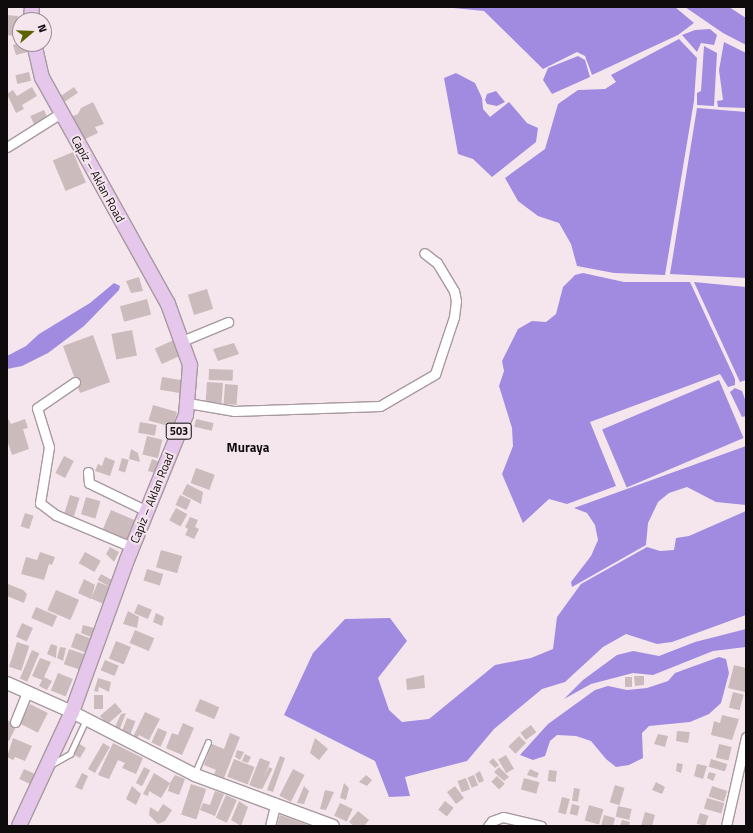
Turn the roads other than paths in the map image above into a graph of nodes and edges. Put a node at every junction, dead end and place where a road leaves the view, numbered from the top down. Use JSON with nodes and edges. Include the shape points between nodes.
{"nodes":[{"id":1,"x":36,"y":52,"type":"edge"},
{"id":2,"x":61,"y":114,"type":"junction"},
{"id":3,"x":7,"y":147,"type":"edge"},
{"id":4,"x":424,"y":253,"type":"dead end"},
{"id":5,"x":228,"y":322,"type":"dead end"},
{"id":6,"x":182,"y":340,"type":"junction"},
{"id":7,"x":75,"y":382,"type":"dead end"},
{"id":8,"x":188,"y":403,"type":"junction"},
{"id":9,"x":88,"y":472,"type":"dead end"},
{"id":10,"x":147,"y":510,"type":"junction"},
{"id":11,"x":132,"y":547,"type":"junction"},
{"id":12,"x":7,"y":683,"type":"edge"},
{"id":13,"x":27,"y":693,"type":"junction"},
{"id":14,"x":72,"y":712,"type":"junction"},
{"id":15,"x":86,"y":720,"type":"junction"},
{"id":16,"x":15,"y":722,"type":"dead end"},
{"id":17,"x":746,"y":737,"type":"edge"},
{"id":18,"x":208,"y":743,"type":"dead end"},
{"id":19,"x":47,"y":766,"type":"junction"},
{"id":20,"x":195,"y":775,"type":"junction"},
{"id":21,"x":275,"y":806,"type":"junction"},
{"id":22,"x":19,"y":826,"type":"edge"},
{"id":23,"x":270,"y":826,"type":"edge"},
{"id":24,"x":333,"y":826,"type":"edge"},
{"id":25,"x":488,"y":826,"type":"edge"},
{"id":26,"x":541,"y":826,"type":"edge"},
{"id":27,"x":726,"y":826,"type":"edge"}],
"edges":[{"from":1,"to":2,"type":"main road","name":"Capiz – Aklan Road","number":"503","via":[[42,78]]},
{"from":2,"to":3,"type":"street"},
{"from":2,"to":6,"type":"main road","name":"Capiz – Aklan Road","number":"503","via":[[168,304]]},
{"from":4,"to":8,"type":"street","via":[[437,263],[454,291],[456,301],[454,317],[435,374],[380,406],[234,411]]},
{"from":5,"to":6,"type":"street"},
{"from":6,"to":8,"type":"main road","name":"Capiz – Aklan Road","number":"503","via":[[190,365]]},
{"from":7,"to":11,"type":"street","via":[[37,408],[49,447],[40,503],[56,516]]},
{"from":8,"to":10,"type":"main road","name":"Capiz – Aklan Road","number":"503","via":[[186,415]]},
{"from":9,"to":10,"type":"street","via":[[89,483]]},
{"from":10,"to":11,"type":"main road","name":"Capiz – Aklan Road","number":"503"},
{"from":11,"to":14,"type":"main road","name":"Capiz – Aklan Road","number":"503"},
{"from":12,"to":13,"type":"main road"},
{"from":13,"to":14,"type":"main road"},
{"from":13,"to":16,"type":"street"},
{"from":14,"to":15,"type":"main road"},
{"from":14,"to":19,"type":"main road","name":"Capiz – Aklan Road","number":"503"},
{"from":15,"to":19,"type":"lane","via":[[70,754]]},
{"from":15,"to":20,"type":"main road"},
{"from":17,"to":27,"type":"street"},
{"from":18,"to":20,"type":"lane"},
{"from":19,"to":22,"type":"main road","name":"Capiz – Aklan Road","number":"503"},
{"from":20,"to":21,"type":"main road"},
{"from":21,"to":23,"type":"street"},
{"from":21,"to":24,"type":"main road"},
{"from":25,"to":26,"type":"street","via":[[492,821],[503,817]]}]}
